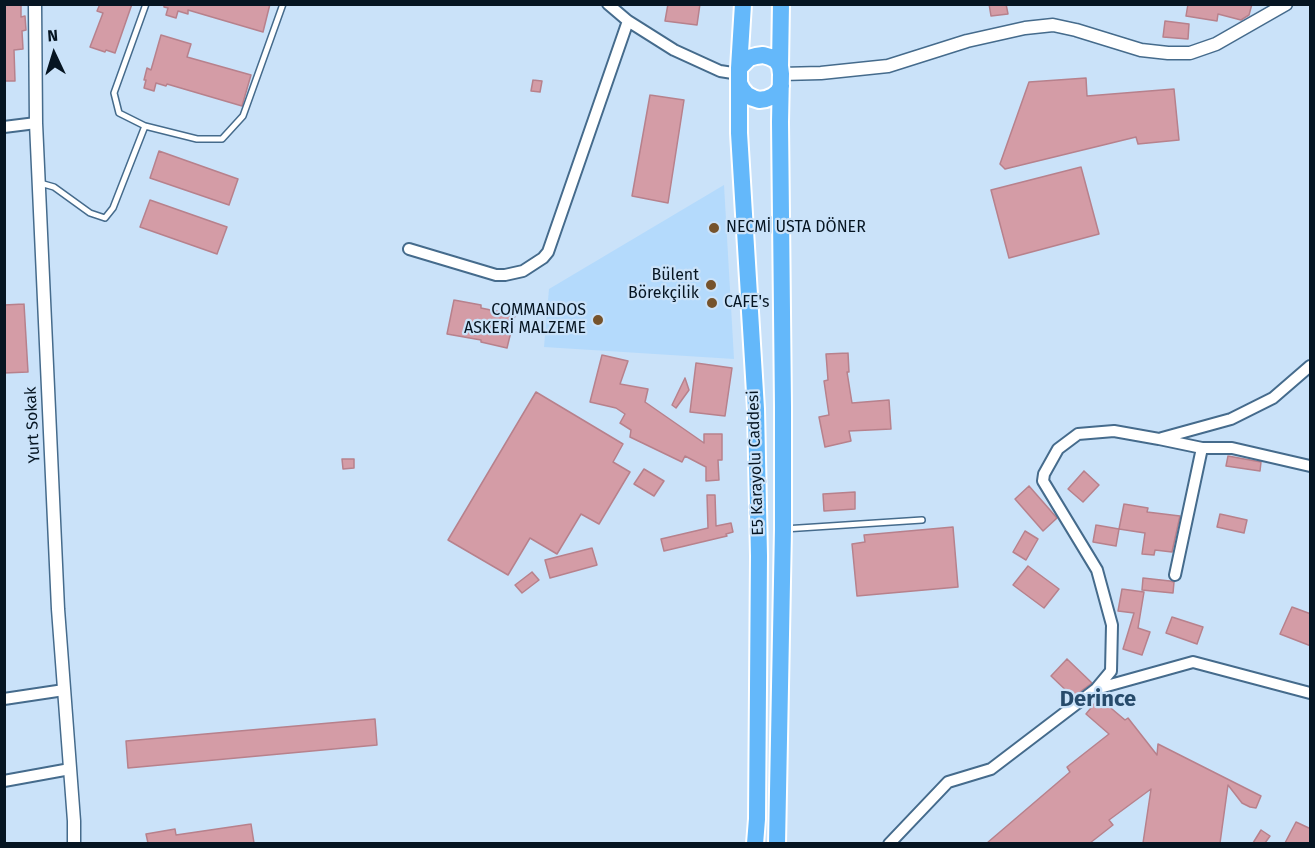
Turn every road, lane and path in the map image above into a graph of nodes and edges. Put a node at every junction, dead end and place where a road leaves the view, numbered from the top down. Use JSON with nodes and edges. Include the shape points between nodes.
{"nodes":[{"id":1,"x":35,"y":4,"type":"edge"},
{"id":2,"x":146,"y":4,"type":"edge"},
{"id":3,"x":283,"y":4,"type":"edge"},
{"id":4,"x":608,"y":4,"type":"edge"},
{"id":5,"x":743,"y":4,"type":"edge"},
{"id":6,"x":781,"y":4,"type":"edge"},
{"id":7,"x":1286,"y":4,"type":"edge"},
{"id":8,"x":628,"y":21,"type":"junction"},
{"id":9,"x":739,"y":75,"type":"junction"},
{"id":10,"x":781,"y":75,"type":"junction"},
{"id":11,"x":36,"y":123,"type":"junction"},
{"id":12,"x":145,"y":126,"type":"junction"},
{"id":13,"x":4,"y":128,"type":"edge"},
{"id":14,"x":39,"y":182,"type":"junction"},
{"id":15,"x":409,"y":249,"type":"dead end"},
{"id":16,"x":1311,"y":366,"type":"edge"},
{"id":17,"x":1158,"y":439,"type":"junction"},
{"id":18,"x":1202,"y":448,"type":"junction"},
{"id":19,"x":1311,"y":466,"type":"edge"},
{"id":20,"x":922,"y":520,"type":"dead end"},
{"id":21,"x":783,"y":530,"type":"junction"},
{"id":22,"x":1175,"y":575,"type":"dead end"},
{"id":23,"x":1096,"y":689,"type":"junction"},
{"id":24,"x":64,"y":690,"type":"junction"},
{"id":25,"x":1311,"y":693,"type":"edge"},
{"id":26,"x":4,"y":699,"type":"edge"},
{"id":27,"x":70,"y":769,"type":"junction"},
{"id":28,"x":4,"y":781,"type":"edge"},
{"id":29,"x":74,"y":843,"type":"edge"},
{"id":30,"x":756,"y":843,"type":"edge"},
{"id":31,"x":777,"y":843,"type":"edge"},
{"id":32,"x":889,"y":843,"type":"edge"}],
"edges":[{"from":1,"to":11,"type":"street","name":"Yurt Sokak"},
{"from":2,"to":12,"type":"lane","via":[[114,93],[119,112]]},
{"from":3,"to":12,"type":"lane","via":[[243,116],[222,139],[197,139]]},
{"from":4,"to":8,"type":"street"},
{"from":5,"to":9,"type":"highway","name":"E5 Karayolu Caddesi"},
{"from":6,"to":10,"type":"highway","name":"E5 Karayolu Caddesi"},
{"from":7,"to":10,"type":"street","via":[[1216,44],[1190,52],[1141,50],[1053,25],[1025,27],[967,41],[888,66]]},
{"from":8,"to":9,"type":"street","via":[[674,50],[720,71]]},
{"from":8,"to":15,"type":"street","via":[[543,258],[523,271],[496,275]]},
{"from":9,"to":10,"type":"highway","via":[[749,58],[763,55],[770,57]]},
{"from":9,"to":10,"type":"highway","via":[[742,89],[759,100],[778,92]]},
{"from":9,"to":30,"type":"highway","name":"E5 Karayolu Caddesi","via":[[756,409]]},
{"from":10,"to":21,"type":"highway","name":"E5 Karayolu Caddesi"},
{"from":11,"to":13,"type":"street"},
{"from":11,"to":14,"type":"street","name":"Yurt Sokak"},
{"from":12,"to":14,"type":"lane","via":[[113,208],[105,218]]},
{"from":14,"to":24,"type":"street","name":"Yurt Sokak"},
{"from":16,"to":17,"type":"street","via":[[1273,398],[1231,418]]},
{"from":17,"to":18,"type":"street"},
{"from":17,"to":23,"type":"street","via":[[1114,431],[1078,434],[1058,449],[1044,474],[1043,481],[1097,570],[1112,625],[1111,671]]},
{"from":18,"to":19,"type":"street","via":[[1232,448]]},
{"from":18,"to":22,"type":"street"},
{"from":20,"to":21,"type":"lane"},
{"from":21,"to":31,"type":"highway","name":"E5 Karayolu Caddesi"},
{"from":23,"to":25,"type":"street","via":[[1193,662]]},
{"from":23,"to":32,"type":"street","via":[[991,769],[948,782]]},
{"from":24,"to":26,"type":"street"},
{"from":24,"to":27,"type":"street","name":"Yurt Sokak"},
{"from":27,"to":28,"type":"street"},
{"from":27,"to":29,"type":"street","name":"Yurt Sokak"}]}
